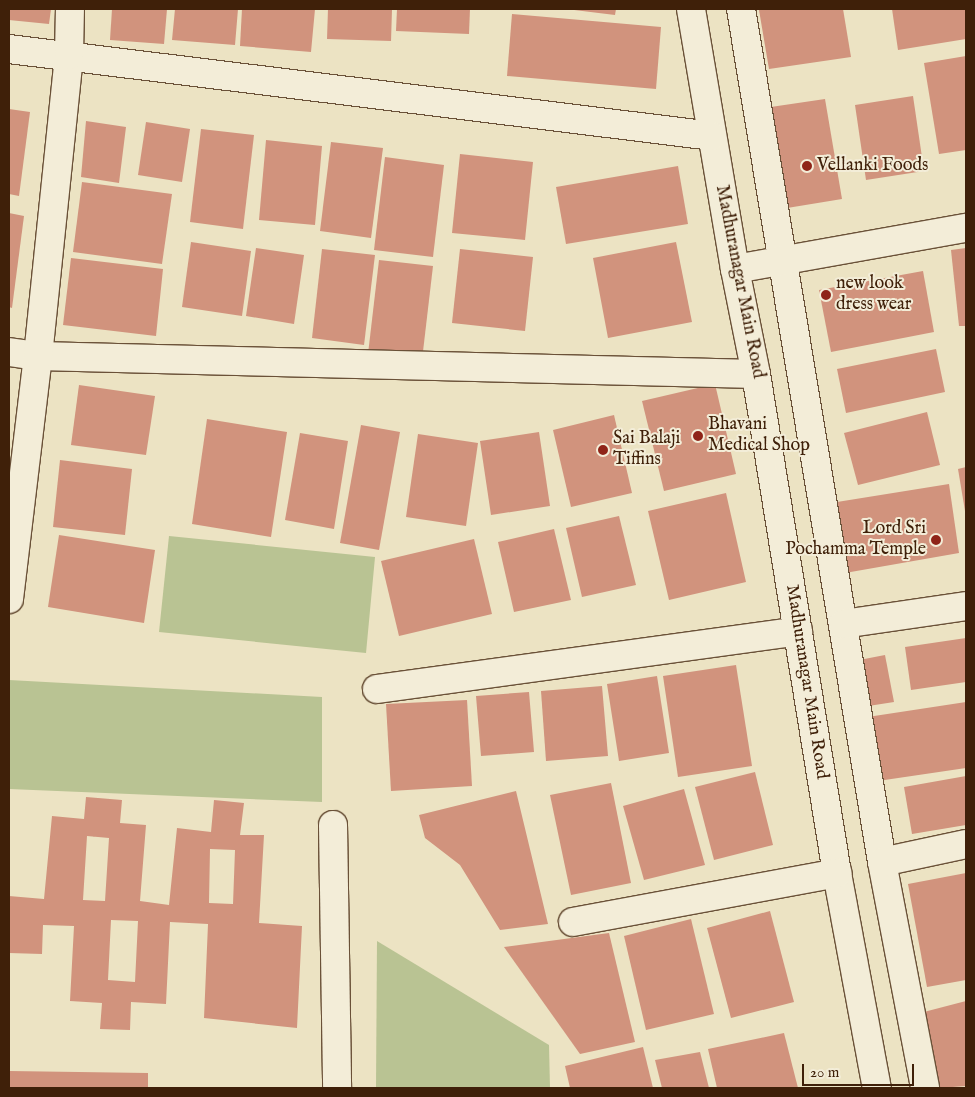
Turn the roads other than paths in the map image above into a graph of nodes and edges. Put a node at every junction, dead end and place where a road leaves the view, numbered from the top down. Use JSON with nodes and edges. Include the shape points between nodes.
{"nodes":[{"id":1,"x":70,"y":9,"type":"edge"},
{"id":2,"x":691,"y":9,"type":"edge"},
{"id":3,"x":741,"y":9,"type":"edge"},
{"id":4,"x":9,"y":49,"type":"edge"},
{"id":5,"x":68,"y":55,"type":"junction"},
{"id":6,"x":712,"y":136,"type":"junction"},
{"id":7,"x":966,"y":228,"type":"edge"},
{"id":8,"x":783,"y":260,"type":"junction"},
{"id":9,"x":735,"y":268,"type":"junction"},
{"id":10,"x":9,"y":352,"type":"edge"},
{"id":11,"x":38,"y":356,"type":"junction"},
{"id":12,"x":756,"y":374,"type":"junction"},
{"id":13,"x":9,"y":599,"type":"edge"},
{"id":14,"x":966,"y":606,"type":"edge"},
{"id":15,"x":843,"y":624,"type":"junction"},
{"id":16,"x":798,"y":631,"type":"junction"},
{"id":17,"x":377,"y":689,"type":"dead end"},
{"id":18,"x":333,"y":824,"type":"dead end"},
{"id":19,"x":966,"y":844,"type":"edge"},
{"id":20,"x":882,"y":862,"type":"junction"},
{"id":21,"x":836,"y":873,"type":"junction"},
{"id":22,"x":573,"y":922,"type":"dead end"},
{"id":23,"x":338,"y":1088,"type":"edge"},
{"id":24,"x":877,"y":1088,"type":"edge"},
{"id":25,"x":925,"y":1088,"type":"edge"}],
"edges":[{"from":1,"to":5,"type":"street"},
{"from":2,"to":6,"type":"street","name":"Madhuranagar Main Road"},
{"from":3,"to":8,"type":"street"},
{"from":4,"to":5,"type":"street"},
{"from":5,"to":6,"type":"street"},
{"from":5,"to":11,"type":"street"},
{"from":6,"to":9,"type":"street","name":"Madhuranagar Main Road"},
{"from":7,"to":8,"type":"street"},
{"from":8,"to":9,"type":"street"},
{"from":8,"to":15,"type":"street"},
{"from":9,"to":12,"type":"street","name":"Madhuranagar Main Road"},
{"from":10,"to":11,"type":"street"},
{"from":11,"to":12,"type":"street"},
{"from":11,"to":13,"type":"street"},
{"from":12,"to":16,"type":"street","name":"Madhuranagar Main Road"},
{"from":14,"to":15,"type":"street"},
{"from":15,"to":20,"type":"street"},
{"from":16,"to":17,"type":"street"},
{"from":16,"to":21,"type":"street","name":"Madhuranagar Main Road"},
{"from":18,"to":23,"type":"street"},
{"from":19,"to":20,"type":"street"},
{"from":20,"to":25,"type":"street"},
{"from":21,"to":22,"type":"street"},
{"from":21,"to":24,"type":"street","name":"Madhuranagar Main Road"}]}
